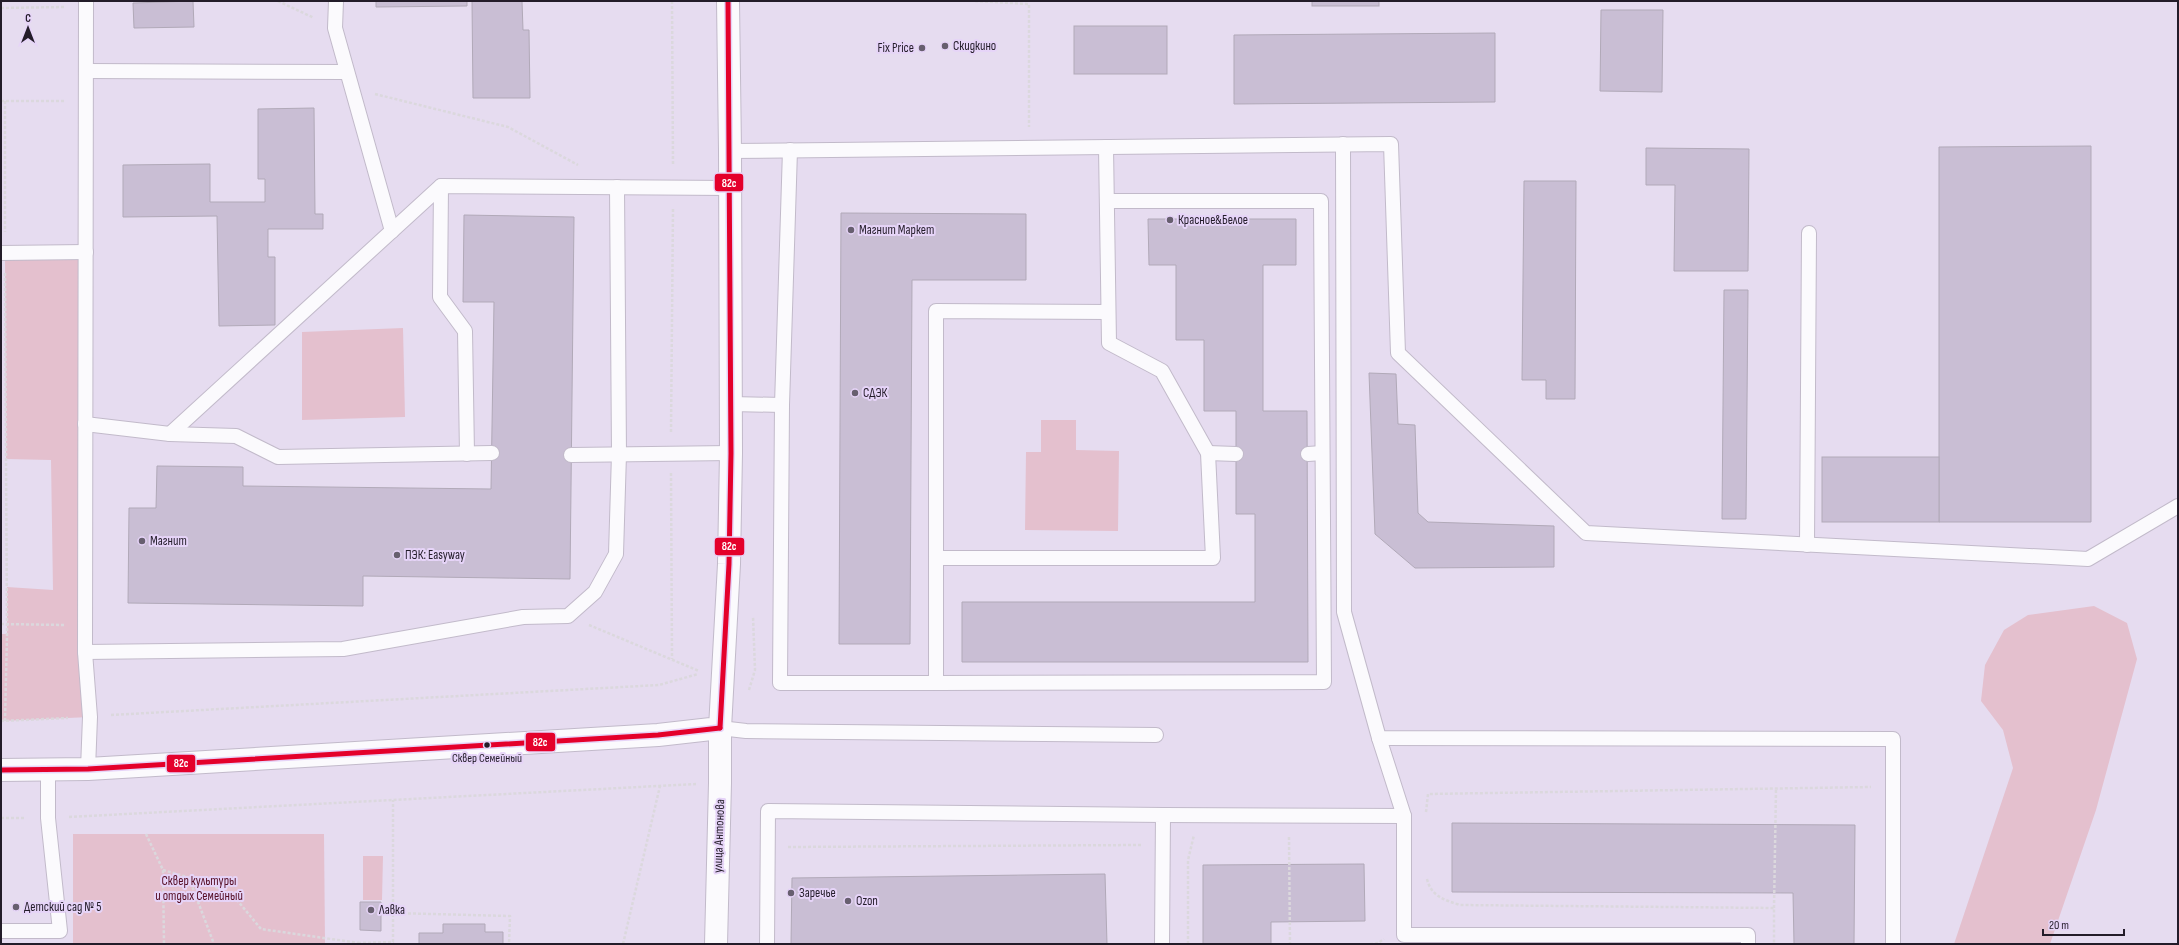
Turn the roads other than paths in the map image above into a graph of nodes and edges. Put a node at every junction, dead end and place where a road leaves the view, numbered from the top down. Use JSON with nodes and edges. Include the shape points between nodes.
{"nodes":[{"id":1,"x":336,"y":1,"type":"edge"},
{"id":2,"x":728,"y":1,"type":"edge"},
{"id":3,"x":86,"y":4,"type":"edge"},
{"id":4,"x":86,"y":71,"type":"junction"},
{"id":5,"x":347,"y":72,"type":"junction"},
{"id":6,"x":1343,"y":144,"type":"junction"},
{"id":7,"x":1106,"y":147,"type":"junction"},
{"id":8,"x":790,"y":150,"type":"junction"},
{"id":9,"x":730,"y":151,"type":"junction"},
{"id":10,"x":441,"y":186,"type":"junction"},
{"id":11,"x":617,"y":187,"type":"junction"},
{"id":12,"x":730,"y":188,"type":"junction"},
{"id":13,"x":1107,"y":201,"type":"junction"},
{"id":14,"x":392,"y":231,"type":"junction"},
{"id":15,"x":1809,"y":232,"type":"dead end"},
{"id":16,"x":86,"y":252,"type":"junction"},
{"id":17,"x":3,"y":253,"type":"edge"},
{"id":18,"x":1108,"y":312,"type":"junction"},
{"id":19,"x":731,"y":404,"type":"junction"},
{"id":20,"x":782,"y":405,"type":"junction"},
{"id":21,"x":85,"y":424,"type":"junction"},
{"id":22,"x":170,"y":434,"type":"junction"},
{"id":23,"x":492,"y":453,"type":"dead end"},
{"id":24,"x":731,"y":453,"type":"junction"},
{"id":25,"x":1208,"y":453,"type":"junction"},
{"id":26,"x":1322,"y":453,"type":"junction"},
{"id":27,"x":467,"y":454,"type":"junction"},
{"id":28,"x":619,"y":454,"type":"junction"},
{"id":29,"x":1236,"y":454,"type":"dead end"},
{"id":30,"x":1308,"y":454,"type":"dead end"},
{"id":31,"x":571,"y":455,"type":"dead end"},
{"id":32,"x":2178,"y":506,"type":"edge"},
{"id":33,"x":1807,"y":544,"type":"junction"},
{"id":34,"x":936,"y":558,"type":"junction"},
{"id":35,"x":85,"y":652,"type":"junction"},
{"id":36,"x":936,"y":683,"type":"junction"},
{"id":37,"x":720,"y":728,"type":"junction"},
{"id":38,"x":1156,"y":735,"type":"dead end"},
{"id":39,"x":1379,"y":738,"type":"junction"},
{"id":40,"x":48,"y":769,"type":"junction"},
{"id":41,"x":88,"y":769,"type":"junction"},
{"id":42,"x":1,"y":770,"type":"edge"},
{"id":43,"x":1163,"y":815,"type":"junction"},
{"id":44,"x":1404,"y":816,"type":"junction"},
{"id":45,"x":1,"y":931,"type":"edge"},
{"id":46,"x":1404,"y":940,"type":"edge"},
{"id":47,"x":716,"y":944,"type":"edge"},
{"id":48,"x":767,"y":944,"type":"edge"},
{"id":49,"x":1162,"y":944,"type":"edge"},
{"id":50,"x":1748,"y":944,"type":"edge"},
{"id":51,"x":1893,"y":944,"type":"edge"}],
"edges":[{"from":1,"to":5,"type":"lane","via":[[334,28]]},
{"from":2,"to":9,"type":"main road","name":"улица Антонова"},
{"from":3,"to":4,"type":"lane"},
{"from":4,"to":5,"type":"lane"},
{"from":4,"to":16,"type":"lane"},
{"from":5,"to":14,"type":"lane"},
{"from":6,"to":7,"type":"lane"},
{"from":6,"to":33,"type":"lane","via":[[1391,144],[1398,353],[1586,533]]},
{"from":6,"to":39,"type":"lane","via":[[1344,612]]},
{"from":7,"to":8,"type":"lane"},
{"from":7,"to":13,"type":"lane"},
{"from":8,"to":9,"type":"lane"},
{"from":8,"to":20,"type":"lane"},
{"from":9,"to":12,"type":"main road","name":"улица Антонова"},
{"from":10,"to":11,"type":"lane"},
{"from":10,"to":14,"type":"lane"},
{"from":10,"to":27,"type":"lane","via":[[440,297],[466,330]]},
{"from":11,"to":12,"type":"lane"},
{"from":11,"to":28,"type":"lane"},
{"from":12,"to":19,"type":"main road","name":"улица Антонова"},
{"from":13,"to":18,"type":"lane"},
{"from":13,"to":26,"type":"lane","via":[[1321,201]]},
{"from":14,"to":22,"type":"lane"},
{"from":15,"to":33,"type":"lane"},
{"from":16,"to":17,"type":"lane"},
{"from":16,"to":21,"type":"lane"},
{"from":18,"to":25,"type":"lane","via":[[1109,343],[1162,372]]},
{"from":18,"to":34,"type":"lane","via":[[936,311]]},
{"from":19,"to":20,"type":"lane"},
{"from":19,"to":24,"type":"main road","name":"улица Антонова"},
{"from":20,"to":36,"type":"lane","via":[[780,683]]},
{"from":21,"to":22,"type":"lane"},
{"from":21,"to":35,"type":"lane"},
{"from":22,"to":27,"type":"lane","via":[[236,436],[278,457]]},
{"from":23,"to":27,"type":"lane"},
{"from":24,"to":28,"type":"lane"},
{"from":24,"to":37,"type":"main road","name":"улица Антонова","via":[[729,564]]},
{"from":25,"to":29,"type":"lane"},
{"from":25,"to":34,"type":"lane","via":[[1213,558]]},
{"from":26,"to":30,"type":"lane"},
{"from":26,"to":36,"type":"lane","via":[[1324,682]]},
{"from":28,"to":31,"type":"lane"},
{"from":28,"to":35,"type":"lane","via":[[616,554],[595,592],[568,616],[523,617],[343,649]]},
{"from":32,"to":33,"type":"lane","via":[[2088,559]]},
{"from":34,"to":36,"type":"lane"},
{"from":35,"to":41,"type":"lane","via":[[90,717]]},
{"from":37,"to":38,"type":"lane","via":[[746,731]]},
{"from":37,"to":41,"type":"main road","via":[[658,735]]},
{"from":37,"to":47,"type":"main road","name":"улица Антонова"},
{"from":39,"to":44,"type":"lane"},
{"from":39,"to":51,"type":"lane","via":[[1893,739]]},
{"from":40,"to":41,"type":"main road"},
{"from":40,"to":42,"type":"main road"},
{"from":40,"to":45,"type":"lane","via":[[48,818],[60,931]]},
{"from":43,"to":44,"type":"lane"},
{"from":43,"to":48,"type":"lane","via":[[768,811]]},
{"from":43,"to":49,"type":"lane"},
{"from":44,"to":46,"type":"lane"},
{"from":46,"to":50,"type":"lane","via":[[1748,935]]}]}
